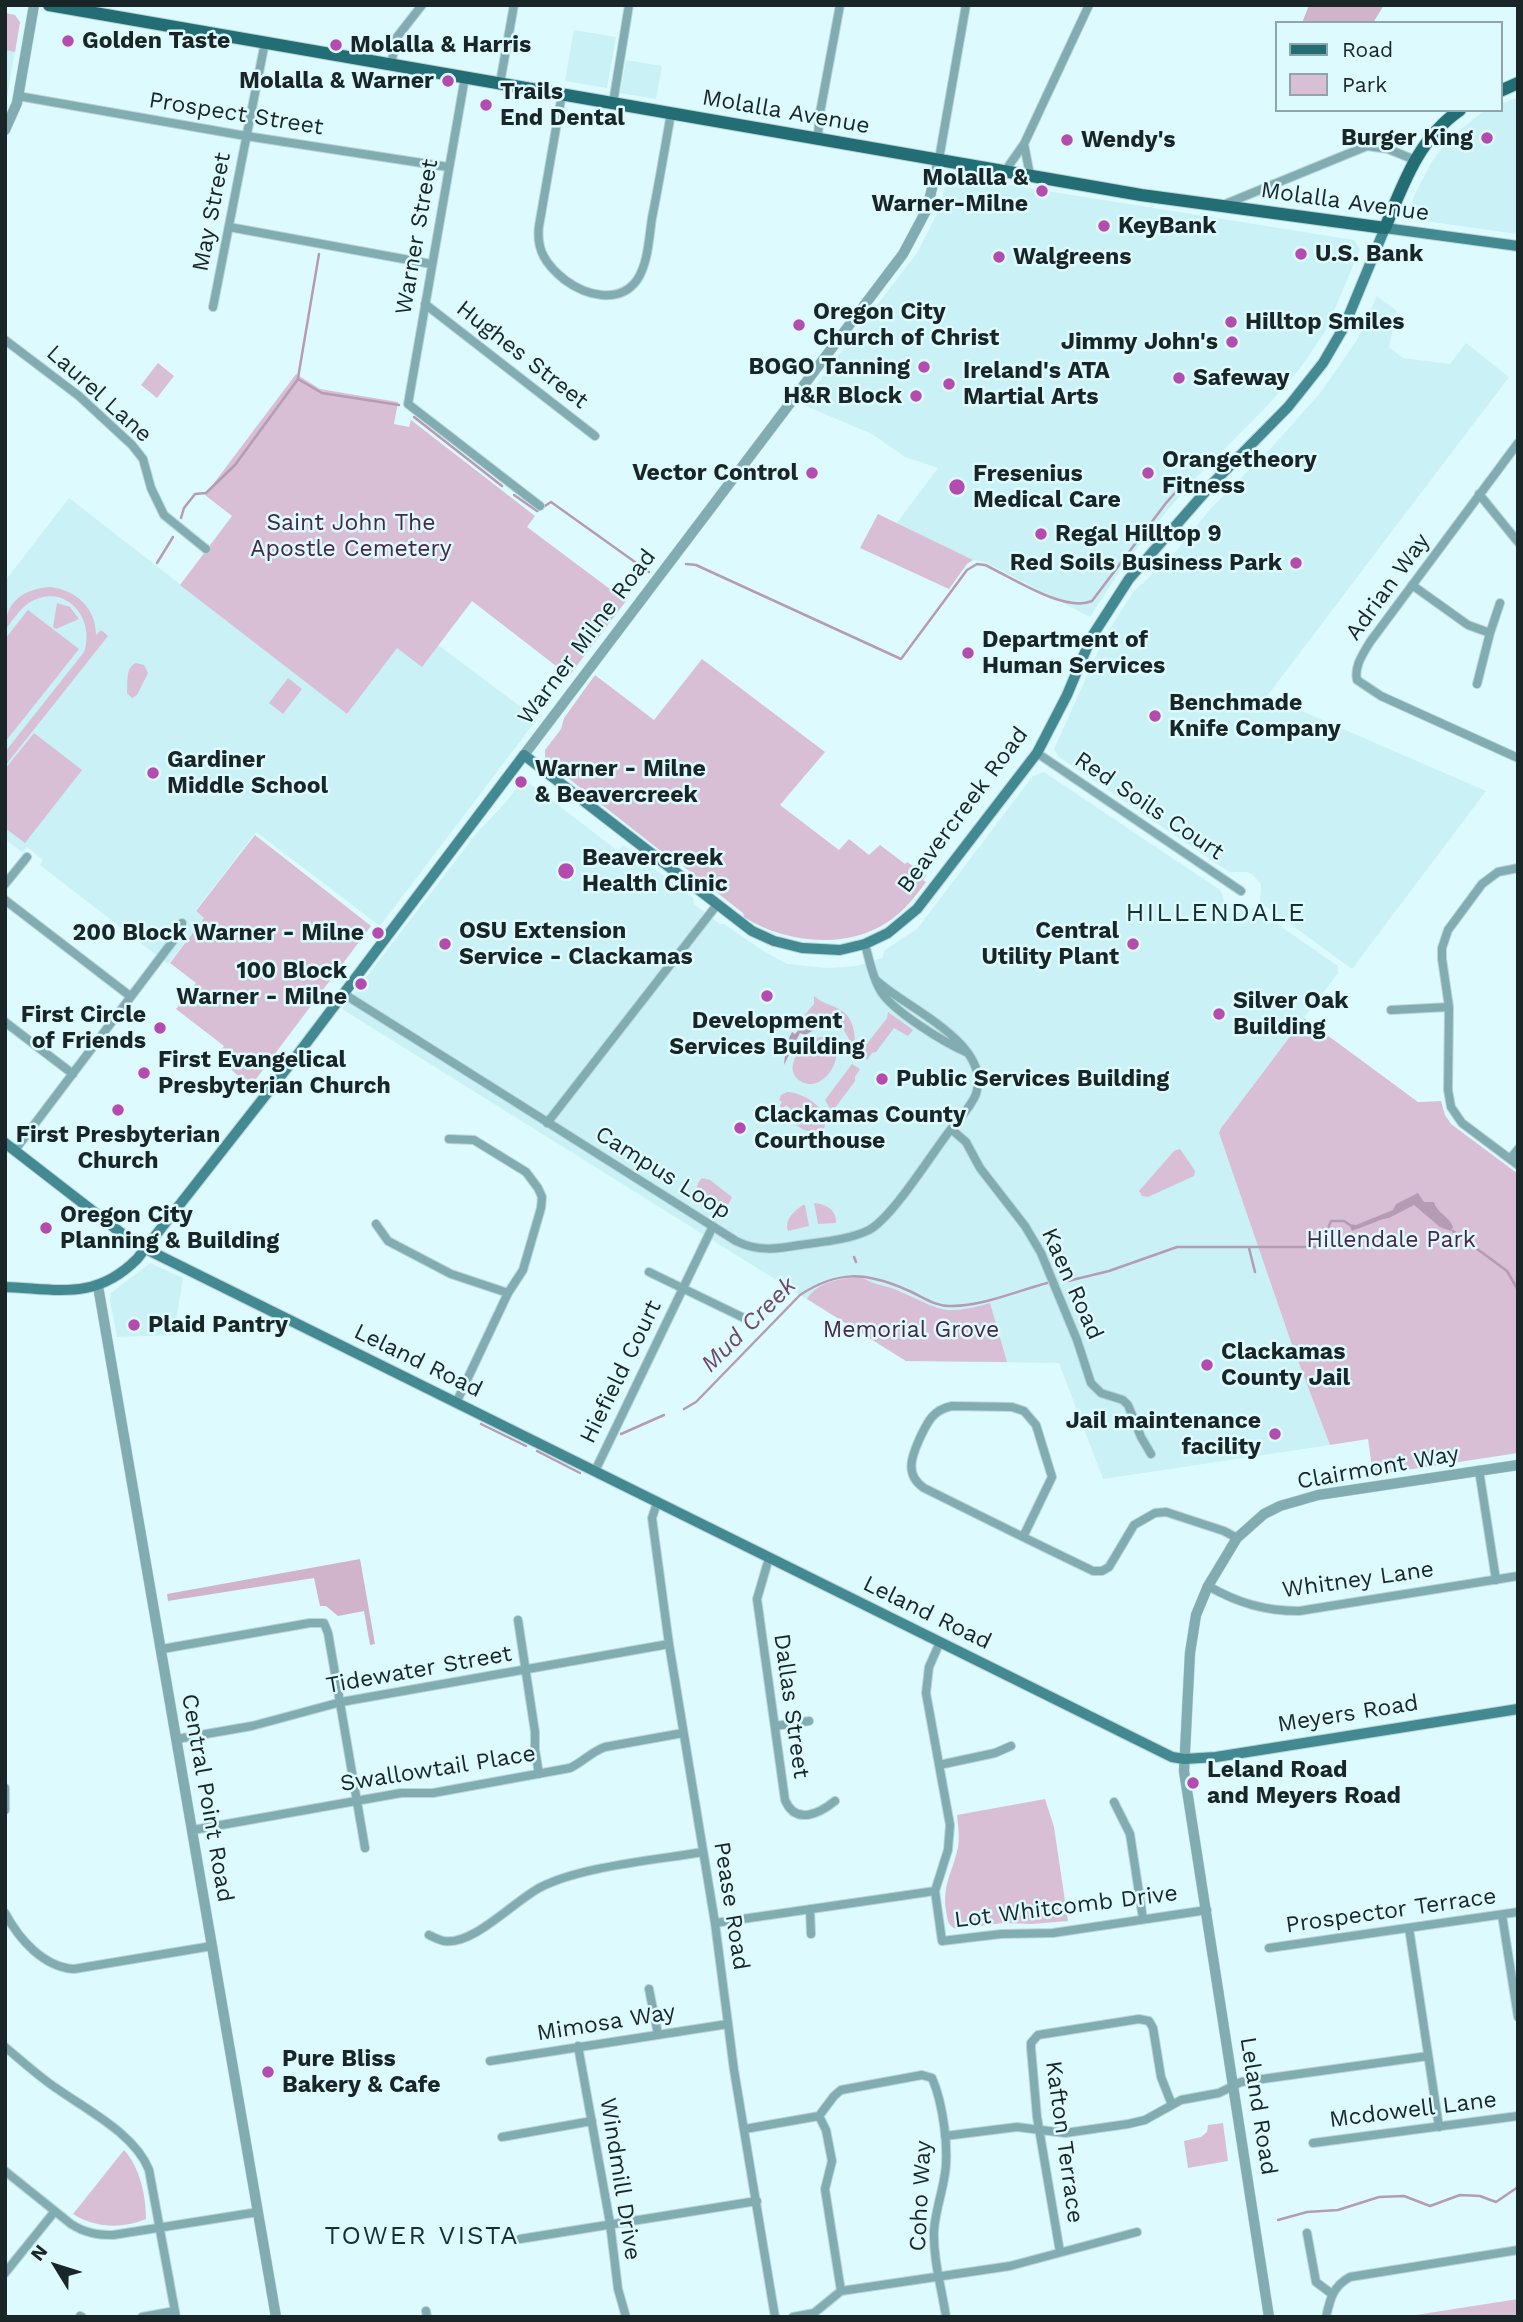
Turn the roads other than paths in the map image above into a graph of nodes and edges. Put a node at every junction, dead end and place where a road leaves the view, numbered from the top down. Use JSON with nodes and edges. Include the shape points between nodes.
{"nodes":[{"id":1,"x":34,"y":5,"type":"edge"},
{"id":2,"x":50,"y":5,"type":"edge"},
{"id":3,"x":422,"y":5,"type":"edge"},
{"id":4,"x":514,"y":5,"type":"edge"},
{"id":5,"x":629,"y":5,"type":"edge"},
{"id":6,"x":840,"y":5,"type":"edge"},
{"id":7,"x":966,"y":5,"type":"edge"},
{"id":8,"x":1085,"y":6,"type":"edge"},
{"id":9,"x":265,"y":42,"type":"junction"},
{"id":10,"x":391,"y":64,"type":"junction"},
{"id":11,"x":465,"y":77,"type":"junction"},
{"id":12,"x":500,"y":83,"type":"junction"},
{"id":13,"x":1518,"y":83,"type":"edge"},
{"id":14,"x":1502,"y":90,"type":"edge"},
{"id":15,"x":562,"y":94,"type":"junction"},
{"id":16,"x":18,"y":96,"type":"junction"},
{"id":17,"x":613,"y":103,"type":"junction"},
{"id":18,"x":1458,"y":112,"type":"edge"},
{"id":19,"x":671,"y":113,"type":"junction"},
{"id":20,"x":5,"y":130,"type":"edge"},
{"id":21,"x":246,"y":136,"type":"junction"},
{"id":22,"x":818,"y":138,"type":"junction"},
{"id":23,"x":1024,"y":144,"type":"junction"},
{"id":24,"x":939,"y":159,"type":"junction"},
{"id":25,"x":1415,"y":160,"type":"junction"},
{"id":26,"x":448,"y":167,"type":"junction"},
{"id":27,"x":1005,"y":171,"type":"junction"},
{"id":28,"x":1030,"y":175,"type":"junction"},
{"id":29,"x":1222,"y":206,"type":"junction"},
{"id":30,"x":229,"y":227,"type":"junction"},
{"id":31,"x":1385,"y":229,"type":"junction"},
{"id":32,"x":1518,"y":246,"type":"edge"},
{"id":33,"x":431,"y":264,"type":"junction"},
{"id":34,"x":425,"y":304,"type":"junction"},
{"id":35,"x":213,"y":307,"type":"dead end"},
{"id":36,"x":5,"y":340,"type":"edge"},
{"id":37,"x":595,"y":436,"type":"dead end"},
{"id":38,"x":1518,"y":443,"type":"edge"},
{"id":39,"x":1479,"y":494,"type":"junction"},
{"id":40,"x":540,"y":506,"type":"dead end"},
{"id":41,"x":1518,"y":542,"type":"edge"},
{"id":42,"x":206,"y":549,"type":"dead end"},
{"id":43,"x":1412,"y":585,"type":"junction"},
{"id":44,"x":1500,"y":603,"type":"dead end"},
{"id":45,"x":1490,"y":633,"type":"junction"},
{"id":46,"x":1477,"y":684,"type":"dead end"},
{"id":47,"x":1037,"y":753,"type":"junction"},
{"id":48,"x":524,"y":755,"type":"junction"},
{"id":49,"x":1518,"y":758,"type":"edge"},
{"id":50,"x":27,"y":857,"type":"dead end"},
{"id":51,"x":1518,"y":868,"type":"edge"},
{"id":52,"x":5,"y":884,"type":"edge"},
{"id":53,"x":1241,"y":891,"type":"dead end"},
{"id":54,"x":5,"y":900,"type":"edge"},
{"id":55,"x":716,"y":905,"type":"junction"},
{"id":56,"x":182,"y":923,"type":"dead end"},
{"id":57,"x":865,"y":944,"type":"junction"},
{"id":58,"x":344,"y":994,"type":"junction"},
{"id":59,"x":130,"y":996,"type":"junction"},
{"id":60,"x":1449,"y":1007,"type":"junction"},
{"id":61,"x":1391,"y":1010,"type":"dead end"},
{"id":62,"x":5,"y":1022,"type":"edge"},
{"id":63,"x":73,"y":1074,"type":"junction"},
{"id":64,"x":547,"y":1123,"type":"junction"},
{"id":65,"x":951,"y":1129,"type":"junction"},
{"id":66,"x":449,"y":1139,"type":"dead end"},
{"id":67,"x":10,"y":1146,"type":"edge"},
{"id":68,"x":1518,"y":1149,"type":"edge"},
{"id":69,"x":1510,"y":1159,"type":"junction"},
{"id":70,"x":1518,"y":1165,"type":"edge"},
{"id":71,"x":376,"y":1224,"type":"dead end"},
{"id":72,"x":713,"y":1226,"type":"junction"},
{"id":73,"x":146,"y":1249,"type":"junction"},
{"id":74,"x":649,"y":1272,"type":"dead end"},
{"id":75,"x":98,"y":1286,"type":"junction"},
{"id":76,"x":5,"y":1287,"type":"edge"},
{"id":77,"x":683,"y":1289,"type":"junction"},
{"id":78,"x":508,"y":1293,"type":"junction"},
{"id":79,"x":744,"y":1318,"type":"dead end"},
{"id":80,"x":456,"y":1403,"type":"junction"},
{"id":81,"x":1151,"y":1454,"type":"dead end"},
{"id":82,"x":1518,"y":1465,"type":"edge"},
{"id":83,"x":594,"y":1471,"type":"junction"},
{"id":84,"x":1479,"y":1471,"type":"junction"},
{"id":85,"x":657,"y":1503,"type":"junction"},
{"id":86,"x":1023,"y":1536,"type":"junction"},
{"id":87,"x":1237,"y":1538,"type":"junction"},
{"id":88,"x":768,"y":1558,"type":"junction"},
{"id":89,"x":1518,"y":1577,"type":"edge"},
{"id":90,"x":1496,"y":1580,"type":"junction"},
{"id":91,"x":1208,"y":1586,"type":"junction"},
{"id":92,"x":518,"y":1620,"type":"dead end"},
{"id":93,"x":940,"y":1642,"type":"junction"},
{"id":94,"x":669,"y":1644,"type":"junction"},
{"id":95,"x":162,"y":1649,"type":"junction"},
{"id":96,"x":524,"y":1671,"type":"junction"},
{"id":97,"x":341,"y":1702,"type":"junction"},
{"id":98,"x":1518,"y":1709,"type":"edge"},
{"id":99,"x":809,"y":1721,"type":"dead end"},
{"id":100,"x":775,"y":1726,"type":"junction"},
{"id":101,"x":683,"y":1733,"type":"junction"},
{"id":102,"x":177,"y":1739,"type":"junction"},
{"id":103,"x":1011,"y":1746,"type":"dead end"},
{"id":104,"x":1184,"y":1759,"type":"junction"},
{"id":105,"x":939,"y":1765,"type":"junction"},
{"id":106,"x":539,"y":1774,"type":"junction"},
{"id":107,"x":5,"y":1788,"type":"edge"},
{"id":108,"x":358,"y":1800,"type":"junction"},
{"id":109,"x":835,"y":1801,"type":"dead end"},
{"id":110,"x":1114,"y":1802,"type":"dead end"},
{"id":111,"x":5,"y":1811,"type":"edge"},
{"id":112,"x":193,"y":1830,"type":"junction"},
{"id":113,"x":365,"y":1848,"type":"dead end"},
{"id":114,"x":704,"y":1852,"type":"junction"},
{"id":115,"x":935,"y":1891,"type":"junction"},
{"id":116,"x":810,"y":1909,"type":"junction"},
{"id":117,"x":1207,"y":1910,"type":"junction"},
{"id":118,"x":1518,"y":1912,"type":"edge"},
{"id":119,"x":5,"y":1913,"type":"edge"},
{"id":120,"x":1502,"y":1915,"type":"junction"},
{"id":121,"x":1143,"y":1919,"type":"junction"},
{"id":122,"x":715,"y":1923,"type":"junction"},
{"id":123,"x":1409,"y":1928,"type":"junction"},
{"id":124,"x":811,"y":1934,"type":"dead end"},
{"id":125,"x":429,"y":1935,"type":"dead end"},
{"id":126,"x":212,"y":1946,"type":"junction"},
{"id":127,"x":1269,"y":1948,"type":"dead end"},
{"id":128,"x":649,"y":1989,"type":"dead end"},
{"id":129,"x":1518,"y":2017,"type":"edge"},
{"id":130,"x":728,"y":2024,"type":"junction"},
{"id":131,"x":658,"y":2034,"type":"junction"},
{"id":132,"x":579,"y":2046,"type":"junction"},
{"id":133,"x":5,"y":2047,"type":"edge"},
{"id":134,"x":1428,"y":2056,"type":"junction"},
{"id":135,"x":491,"y":2061,"type":"dead end"},
{"id":136,"x":1234,"y":2086,"type":"junction"},
{"id":137,"x":1172,"y":2105,"type":"junction"},
{"id":138,"x":819,"y":2116,"type":"junction"},
{"id":139,"x":1518,"y":2116,"type":"edge"},
{"id":140,"x":592,"y":2121,"type":"junction"},
{"id":141,"x":1439,"y":2127,"type":"junction"},
{"id":142,"x":745,"y":2129,"type":"junction"},
{"id":143,"x":1041,"y":2130,"type":"junction"},
{"id":144,"x":945,"y":2136,"type":"junction"},
{"id":145,"x":502,"y":2137,"type":"dead end"},
{"id":146,"x":1313,"y":2143,"type":"dead end"},
{"id":147,"x":5,"y":2171,"type":"edge"},
{"id":148,"x":757,"y":2201,"type":"junction"},
{"id":149,"x":55,"y":2211,"type":"junction"},
{"id":150,"x":258,"y":2212,"type":"junction"},
{"id":151,"x":610,"y":2223,"type":"junction"},
{"id":152,"x":161,"y":2227,"type":"junction"},
{"id":153,"x":1137,"y":2232,"type":"dead end"},
{"id":154,"x":1307,"y":2233,"type":"dead end"},
{"id":155,"x":520,"y":2239,"type":"dead end"},
{"id":156,"x":1518,"y":2250,"type":"edge"},
{"id":157,"x":1060,"y":2252,"type":"junction"},
{"id":158,"x":5,"y":2273,"type":"edge"},
{"id":159,"x":940,"y":2275,"type":"junction"},
{"id":160,"x":841,"y":2291,"type":"junction"},
{"id":161,"x":1332,"y":2294,"type":"junction"},
{"id":162,"x":176,"y":2314,"type":"edge"},
{"id":163,"x":142,"y":2317,"type":"edge"},
{"id":164,"x":276,"y":2317,"type":"edge"},
{"id":165,"x":626,"y":2317,"type":"edge"},
{"id":166,"x":775,"y":2317,"type":"edge"},
{"id":167,"x":793,"y":2317,"type":"edge"},
{"id":168,"x":946,"y":2317,"type":"edge"},
{"id":169,"x":1269,"y":2317,"type":"edge"},
{"id":170,"x":1326,"y":2317,"type":"edge"}],
"edges":[{"from":1,"to":16,"type":"street"},
{"from":2,"to":9,"type":"main road","name":"Molalla Avenue"},
{"from":3,"to":10,"type":"street","via":[[397,37]]},
{"from":4,"to":12,"type":"street"},
{"from":5,"to":17,"type":"street"},
{"from":6,"to":22,"type":"street"},
{"from":7,"to":24,"type":"street","name":"Warner Milne Road"},
{"from":8,"to":23,"type":"street"},
{"from":9,"to":10,"type":"main road","name":"Molalla Avenue"},
{"from":9,"to":21,"type":"street","name":"May Street"},
{"from":10,"to":11,"type":"main road","name":"Molalla Avenue"},
{"from":11,"to":12,"type":"main road","name":"Molalla Avenue"},
{"from":11,"to":26,"type":"street","name":"Warner Street"},
{"from":12,"to":15,"type":"main road","name":"Molalla Avenue"},
{"from":13,"to":14,"type":"main road"},
{"from":15,"to":17,"type":"main road","name":"Molalla Avenue"},
{"from":15,"to":19,"type":"street","via":[[538,243],[544,260],[556,273],[594,294],[625,290],[641,272]]},
{"from":16,"to":20,"type":"street"},
{"from":16,"to":21,"type":"street","name":"Prospect Street"},
{"from":17,"to":19,"type":"main road","name":"Molalla Avenue"},
{"from":18,"to":25,"type":"main road","name":"Beavercreek Road","via":[[1436,131]]},
{"from":19,"to":22,"type":"main road","name":"Molalla Avenue"},
{"from":21,"to":26,"type":"street","name":"Prospect Street"},
{"from":21,"to":30,"type":"street","name":"May Street"},
{"from":22,"to":24,"type":"main road","name":"Molalla Avenue"},
{"from":23,"to":27,"type":"street"},
{"from":23,"to":28,"type":"street"},
{"from":24,"to":27,"type":"main road","name":"Molalla Avenue"},
{"from":24,"to":48,"type":"street","name":"Warner Milne Road","via":[[927,209],[903,254]]},
{"from":25,"to":29,"type":"street","via":[[1371,145]]},
{"from":25,"to":31,"type":"main road","name":"Beavercreek Road"},
{"from":26,"to":33,"type":"street","name":"Warner Street"},
{"from":27,"to":28,"type":"main road","name":"Molalla Avenue"},
{"from":28,"to":29,"type":"main road","name":"Molalla Avenue"},
{"from":29,"to":31,"type":"main road","name":"Molalla Avenue"},
{"from":30,"to":33,"type":"street"},
{"from":30,"to":35,"type":"street","name":"May Street"},
{"from":31,"to":32,"type":"main road","name":"Molalla Avenue"},
{"from":31,"to":47,"type":"main road","name":"Beavercreek Road","via":[[1344,327],[1323,363],[1289,407],[1204,493],[1129,579],[1091,638]]},
{"from":33,"to":34,"type":"street","name":"Warner Street"},
{"from":34,"to":37,"type":"street","name":"Hughes Street"},
{"from":34,"to":40,"type":"street","name":"Warner Street","via":[[408,404]]},
{"from":36,"to":42,"type":"street","name":"Laurel Lane","via":[[132,445],[143,459],[164,516]]},
{"from":38,"to":39,"type":"street","name":"Adrian Way"},
{"from":39,"to":41,"type":"street"},
{"from":39,"to":43,"type":"street","name":"Adrian Way"},
{"from":43,"to":45,"type":"street","via":[[1468,625]]},
{"from":43,"to":49,"type":"street","name":"Adrian Way","via":[[1359,662],[1357,680],[1390,700]]},
{"from":44,"to":45,"type":"street"},
{"from":45,"to":46,"type":"street"},
{"from":47,"to":53,"type":"street","name":"Red Soils Court"},
{"from":47,"to":57,"type":"main road","name":"Beavercreek Road","via":[[917,909],[888,933]]},
{"from":48,"to":55,"type":"main road","name":"Beavercreek Road"},
{"from":48,"to":58,"type":"main road","name":"Warner Milne Road"},
{"from":50,"to":52,"type":"street"},
{"from":51,"to":60,"type":"street","via":[[1489,877],[1448,930],[1441,959]]},
{"from":54,"to":59,"type":"street"},
{"from":55,"to":57,"type":"main road","name":"Beavercreek Road","via":[[752,931],[789,945],[827,950]]},
{"from":55,"to":64,"type":"street"},
{"from":56,"to":59,"type":"street"},
{"from":57,"to":65,"type":"street","via":[[881,993],[891,1004],[968,1053],[976,1065],[978,1086],[973,1100]]},
{"from":58,"to":64,"type":"street","name":"Campus Loop"},
{"from":58,"to":73,"type":"main road","name":"Warner Milne Road"},
{"from":59,"to":63,"type":"street"},
{"from":60,"to":61,"type":"street"},
{"from":60,"to":69,"type":"street","via":[[1451,1107],[1462,1124]]},
{"from":62,"to":63,"type":"street"},
{"from":63,"to":67,"type":"street"},
{"from":64,"to":72,"type":"street","name":"Campus Loop"},
{"from":65,"to":72,"type":"street","name":"Campus Loop","via":[[884,1218],[868,1230],[771,1250],[746,1246]]},
{"from":65,"to":81,"type":"street","name":"Kaen Road","via":[[966,1142],[1041,1253],[1091,1383],[1101,1394],[1128,1405]]},
{"from":66,"to":78,"type":"street","via":[[474,1140],[526,1172],[542,1197],[523,1270]]},
{"from":67,"to":73,"type":"main road","name":"Leland Road"},
{"from":68,"to":69,"type":"street"},
{"from":69,"to":70,"type":"street"},
{"from":71,"to":78,"type":"street","via":[[388,1241],[451,1274]]},
{"from":72,"to":77,"type":"street","name":"Hiefield Court"},
{"from":73,"to":75,"type":"main road","name":"Warner Milne Road","via":[[120,1274]]},
{"from":73,"to":80,"type":"main road","name":"Leland Road"},
{"from":74,"to":77,"type":"street","name":"Hiefield Court"},
{"from":75,"to":76,"type":"main road","via":[[48,1292]]},
{"from":75,"to":95,"type":"street","name":"Central Point Road"},
{"from":77,"to":79,"type":"street"},
{"from":77,"to":83,"type":"street","name":"Hiefield Court"},
{"from":78,"to":80,"type":"street"},
{"from":80,"to":83,"type":"main road","name":"Leland Road"},
{"from":82,"to":84,"type":"street","name":"Clairmont Way"},
{"from":83,"to":85,"type":"main road","name":"Leland Road"},
{"from":84,"to":87,"type":"street","name":"Clairmont Way","via":[[1301,1499],[1264,1514]]},
{"from":84,"to":90,"type":"street"},
{"from":85,"to":88,"type":"main road","name":"Leland Road"},
{"from":85,"to":94,"type":"street","name":"Pease Road","via":[[652,1518]]},
{"from":86,"to":86,"type":"street","via":[[1052,1477],[1032,1419],[1012,1407],[951,1406],[937,1411],[911,1457],[915,1480],[924,1489]]},
{"from":86,"to":87,"type":"street","via":[[1093,1571],[1108,1567],[1134,1525],[1155,1513],[1166,1512]]},
{"from":87,"to":91,"type":"street","name":"Clairmont Way"},
{"from":88,"to":93,"type":"main road","name":"Leland Road"},
{"from":88,"to":100,"type":"street","name":"Dallas Street","via":[[757,1598]]},
{"from":89,"to":90,"type":"street","name":"Whitney Lane"},
{"from":90,"to":91,"type":"street","name":"Whitney Lane","via":[[1299,1611],[1257,1608]]},
{"from":91,"to":104,"type":"street","name":"Clairmont Way","via":[[1192,1630]]},
{"from":92,"to":96,"type":"street"},
{"from":93,"to":104,"type":"main road","name":"Leland Road"},
{"from":93,"to":105,"type":"street","name":"Lot Whitcomb Drive","via":[[929,1667],[926,1693]]},
{"from":94,"to":96,"type":"street","name":"Tidewater Street"},
{"from":94,"to":101,"type":"street","name":"Pease Road"},
{"from":95,"to":97,"type":"street","via":[[324,1623]]},
{"from":95,"to":102,"type":"street","name":"Central Point Road"},
{"from":96,"to":97,"type":"street","name":"Tidewater Street"},
{"from":96,"to":106,"type":"street"},
{"from":97,"to":102,"type":"street","name":"Tidewater Street","via":[[252,1726]]},
{"from":97,"to":108,"type":"street"},
{"from":98,"to":104,"type":"main road","name":"Meyers Road"},
{"from":99,"to":100,"type":"street"},
{"from":100,"to":109,"type":"street","name":"Dallas Street","via":[[789,1808],[799,1815],[820,1813]]},
{"from":101,"to":106,"type":"street","name":"Swallowtail Place","via":[[605,1747],[570,1768]]},
{"from":101,"to":114,"type":"street","name":"Pease Road"},
{"from":102,"to":112,"type":"street","name":"Central Point Road"},
{"from":103,"to":105,"type":"street"},
{"from":104,"to":117,"type":"street","name":"Leland Road"},
{"from":105,"to":115,"type":"street","name":"Lot Whitcomb Drive","via":[[950,1839]]},
{"from":106,"to":108,"type":"street","name":"Swallowtail Place","via":[[433,1793],[409,1791]]},
{"from":107,"to":111,"type":"street"},
{"from":108,"to":112,"type":"street","name":"Swallowtail Place"},
{"from":108,"to":113,"type":"street"},
{"from":110,"to":121,"type":"street","via":[[1130,1834]]},
{"from":112,"to":126,"type":"street","name":"Central Point Road"},
{"from":114,"to":122,"type":"street","name":"Pease Road"},
{"from":114,"to":125,"type":"street","via":[[583,1873],[541,1887],[463,1937],[446,1941]]},
{"from":115,"to":116,"type":"street"},
{"from":115,"to":121,"type":"street","name":"Lot Whitcomb Drive","via":[[942,1941],[1053,1933]]},
{"from":116,"to":122,"type":"street"},
{"from":116,"to":124,"type":"street"},
{"from":117,"to":121,"type":"street","name":"Lot Whitcomb Drive"},
{"from":117,"to":136,"type":"street","name":"Leland Road"},
{"from":118,"to":120,"type":"street","name":"Prospector Terrace"},
{"from":119,"to":126,"type":"street","via":[[21,1937],[50,1964],[63,1969]]},
{"from":120,"to":123,"type":"street","name":"Prospector Terrace"},
{"from":120,"to":129,"type":"street"},
{"from":122,"to":130,"type":"street","name":"Pease Road"},
{"from":123,"to":127,"type":"street","name":"Prospector Terrace"},
{"from":123,"to":134,"type":"street"},
{"from":126,"to":150,"type":"street","name":"Central Point Road"},
{"from":128,"to":131,"type":"street"},
{"from":130,"to":131,"type":"street","name":"Mimosa Way"},
{"from":130,"to":142,"type":"street","name":"Pease Road"},
{"from":131,"to":132,"type":"street","name":"Mimosa Way"},
{"from":132,"to":135,"type":"street","name":"Mimosa Way"},
{"from":132,"to":140,"type":"street","name":"Windmill Drive"},
{"from":133,"to":152,"type":"street","via":[[139,2150],[149,2170]]},
{"from":134,"to":136,"type":"street"},
{"from":134,"to":141,"type":"street"},
{"from":136,"to":137,"type":"street"},
{"from":136,"to":169,"type":"street","name":"Leland Road"},
{"from":137,"to":143,"type":"street","via":[[1128,2124],[1074,2132]]},
{"from":137,"to":143,"type":"street","name":"Kafton Terrace","via":[[1149,2021],[1038,2035],[1031,2048]]},
{"from":138,"to":142,"type":"street"},
{"from":138,"to":144,"type":"street","name":"Coho Way","via":[[834,2096],[850,2087],[922,2075],[932,2078],[937,2089]]},
{"from":138,"to":160,"type":"street","via":[[832,2161],[825,2189]]},
{"from":139,"to":141,"type":"street","name":"Mcdowell Lane"},
{"from":140,"to":145,"type":"street"},
{"from":140,"to":151,"type":"street","name":"Windmill Drive"},
{"from":141,"to":146,"type":"street","name":"Mcdowell Lane"},
{"from":142,"to":148,"type":"street","name":"Pease Road"},
{"from":143,"to":144,"type":"street","via":[[1017,2127]]},
{"from":143,"to":157,"type":"street","name":"Kafton Terrace"},
{"from":144,"to":159,"type":"street","name":"Coho Way","via":[[945,2177],[934,2229]]},
{"from":147,"to":149,"type":"street"},
{"from":148,"to":151,"type":"street"},
{"from":148,"to":166,"type":"street","name":"Pease Road"},
{"from":149,"to":152,"type":"street","via":[[82,2231],[97,2235]]},
{"from":149,"to":158,"type":"street"},
{"from":150,"to":152,"type":"street"},
{"from":150,"to":164,"type":"street","name":"Central Point Road"},
{"from":151,"to":155,"type":"street"},
{"from":151,"to":165,"type":"street","name":"Windmill Drive"},
{"from":152,"to":162,"type":"street"},
{"from":153,"to":157,"type":"street"},
{"from":154,"to":161,"type":"street","via":[[1316,2282]]},
{"from":156,"to":161,"type":"street","via":[[1350,2277]]},
{"from":157,"to":159,"type":"street","via":[[1010,2266]]},
{"from":159,"to":160,"type":"street"},
{"from":159,"to":168,"type":"street","name":"Coho Way"},
{"from":160,"to":167,"type":"street","via":[[814,2313]]},
{"from":161,"to":170,"type":"street"},
{"from":162,"to":163,"type":"street"}]}
